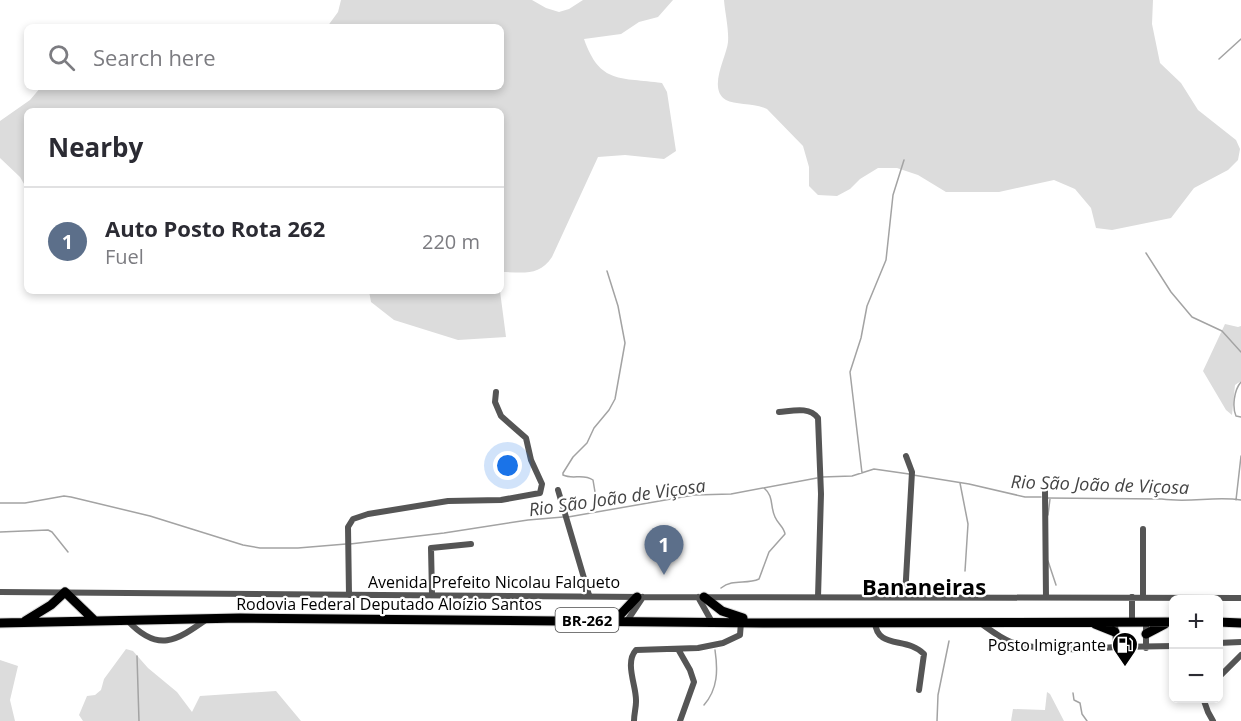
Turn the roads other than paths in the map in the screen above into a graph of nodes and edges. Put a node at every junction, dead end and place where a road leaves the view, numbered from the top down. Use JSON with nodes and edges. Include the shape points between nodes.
{"nodes":[{"id":1,"x":496,"y":392,"type":"dead end"},
{"id":2,"x":779,"y":412,"type":"dead end"},
{"id":3,"x":906,"y":456,"type":"dead end"},
{"id":4,"x":558,"y":490,"type":"dead end"},
{"id":5,"x":1045,"y":494,"type":"dead end"},
{"id":6,"x":1143,"y":529,"type":"dead end"},
{"id":7,"x":471,"y":544,"type":"dead end"},
{"id":8,"x":0,"y":592,"type":"edge"},
{"id":9,"x":65,"y":592,"type":"junction"},
{"id":10,"x":432,"y":594,"type":"junction"},
{"id":11,"x":350,"y":595,"type":"junction"},
{"id":12,"x":589,"y":596,"type":"junction"},
{"id":13,"x":640,"y":597,"type":"junction"},
{"id":14,"x":701,"y":597,"type":"junction"},
{"id":15,"x":818,"y":597,"type":"junction"},
{"id":16,"x":905,"y":597,"type":"junction"},
{"id":17,"x":1046,"y":597,"type":"junction"},
{"id":18,"x":1132,"y":597,"type":"junction"},
{"id":19,"x":1143,"y":597,"type":"junction"},
{"id":20,"x":1241,"y":598,"type":"edge"},
{"id":21,"x":208,"y":618,"type":"junction"},
{"id":22,"x":581,"y":620,"type":"junction"},
{"id":23,"x":25,"y":621,"type":"junction"},
{"id":24,"x":95,"y":621,"type":"junction"},
{"id":25,"x":128,"y":621,"type":"junction"},
{"id":26,"x":627,"y":621,"type":"junction"},
{"id":27,"x":1081,"y":621,"type":"junction"},
{"id":28,"x":1115,"y":621,"type":"junction"},
{"id":29,"x":1132,"y":621,"type":"junction"},
{"id":30,"x":1146,"y":621,"type":"junction"},
{"id":31,"x":712,"y":622,"type":"junction"},
{"id":32,"x":741,"y":622,"type":"junction"},
{"id":33,"x":875,"y":622,"type":"junction"},
{"id":34,"x":978,"y":622,"type":"junction"},
{"id":35,"x":1169,"y":622,"type":"edge"},
{"id":36,"x":1223,"y":622,"type":"edge"},
{"id":37,"x":0,"y":623,"type":"edge"},
{"id":38,"x":763,"y":623,"type":"junction"},
{"id":39,"x":1169,"y":623,"type":"edge"},
{"id":40,"x":1241,"y":623,"type":"edge"},
{"id":41,"x":1115,"y":632,"type":"junction"},
{"id":42,"x":1146,"y":634,"type":"junction"},
{"id":43,"x":1233,"y":642,"type":"junction"},
{"id":44,"x":1241,"y":642,"type":"edge"},
{"id":45,"x":1223,"y":643,"type":"edge"},
{"id":46,"x":1169,"y":646,"type":"edge"},
{"id":47,"x":1116,"y":647,"type":"junction"},
{"id":48,"x":1146,"y":648,"type":"junction"},
{"id":49,"x":678,"y":649,"type":"junction"},
{"id":50,"x":1240,"y":656,"type":"edge"},
{"id":51,"x":1223,"y":673,"type":"edge"},
{"id":52,"x":919,"y":690,"type":"dead end"},
{"id":53,"x":1205,"y":703,"type":"edge"},
{"id":54,"x":634,"y":721,"type":"edge"},
{"id":55,"x":680,"y":721,"type":"edge"},
{"id":56,"x":1213,"y":721,"type":"edge"}],
"edges":[{"from":1,"to":11,"type":"street","via":[[495,402],[501,416],[526,438],[542,484],[540,493],[501,500],[448,501],[368,514],[351,522]]},
{"from":2,"to":15,"type":"street","via":[[808,410],[818,418]]},
{"from":3,"to":16,"type":"street","via":[[912,475]]},
{"from":4,"to":12,"type":"street"},
{"from":5,"to":17,"type":"street"},
{"from":6,"to":19,"type":"street"},
{"from":7,"to":10,"type":"street","via":[[431,548]]},
{"from":8,"to":9,"type":"street","name":"Avenida Prefeito Nicolau Falqueto"},
{"from":9,"to":11,"type":"street","name":"Avenida Prefeito Nicolau Falqueto"},
{"from":9,"to":23,"type":"highway"},
{"from":9,"to":24,"type":"highway"},
{"from":10,"to":11,"type":"street","name":"Avenida Prefeito Nicolau Falqueto"},
{"from":10,"to":12,"type":"street","name":"Avenida Prefeito Nicolau Falqueto"},
{"from":12,"to":13,"type":"street","name":"Avenida Prefeito Nicolau Falqueto"},
{"from":13,"to":14,"type":"street","name":"Avenida Prefeito Nicolau Falqueto"},
{"from":13,"to":22,"type":"highway","via":[[621,614]]},
{"from":13,"to":26,"type":"street"},
{"from":14,"to":15,"type":"street","name":"Avenida Prefeito Nicolau Falqueto"},
{"from":14,"to":31,"type":"street"},
{"from":14,"to":38,"type":"highway","via":[[732,616]]},
{"from":15,"to":16,"type":"street","name":"Avenida Prefeito Nicolau Falqueto"},
{"from":16,"to":17,"type":"street","name":"Avenida Prefeito Nicolau Falqueto"},
{"from":17,"to":18,"type":"street","name":"Avenida Prefeito Nicolau Falqueto"},
{"from":18,"to":19,"type":"street","name":"Avenida Prefeito Nicolau Falqueto"},
{"from":18,"to":29,"type":"street"},
{"from":19,"to":20,"type":"street","name":"Avenida Prefeito Nicolau Falqueto"},
{"from":21,"to":22,"type":"highway","name":"Rodovia Federal Deputado Aloízio Santos","number":"BR-262"},
{"from":21,"to":25,"type":"highway","name":"Rodovia Federal Deputado Aloízio Santos","number":"BR-262"},
{"from":21,"to":25,"type":"street","via":[[187,634],[166,642],[151,638]]},
{"from":22,"to":26,"type":"highway","name":"Rodovia Federal Deputado Aloízio Santos","number":"BR-262"},
{"from":23,"to":24,"type":"highway","name":"Rodovia Federal Deputado Aloízio Santos","number":"BR-262"},
{"from":23,"to":37,"type":"highway","name":"Rodovia Federal Deputado Aloízio Santos","number":"BR-262"},
{"from":24,"to":25,"type":"highway","name":"Rodovia Federal Deputado Aloízio Santos","number":"BR-262"},
{"from":26,"to":31,"type":"highway","name":"Rodovia Federal Deputado Aloízio Santos","number":"BR-262"},
{"from":27,"to":28,"type":"highway","name":"Rodovia Federal Deputado Aloízio Santos","number":"BR-262"},
{"from":27,"to":34,"type":"highway","name":"Rodovia Federal Deputado Aloízio Santos","number":"BR-262"},
{"from":27,"to":41,"type":"highway"},
{"from":28,"to":29,"type":"highway","name":"Rodovia Federal Deputado Aloízio Santos","number":"BR-262"},
{"from":28,"to":41,"type":"street"},
{"from":29,"to":30,"type":"highway","name":"Rodovia Federal Deputado Aloízio Santos","number":"BR-262"},
{"from":30,"to":35,"type":"highway","name":"Rodovia Federal Deputado Aloízio Santos","number":"BR-262"},
{"from":30,"to":42,"type":"street"},
{"from":31,"to":32,"type":"highway","name":"Rodovia Federal Deputado Aloízio Santos","number":"BR-262"},
{"from":32,"to":38,"type":"highway","name":"Rodovia Federal Deputado Aloízio Santos","number":"BR-262"},
{"from":32,"to":49,"type":"street","via":[[741,632],[735,639]]},
{"from":33,"to":34,"type":"highway","name":"Rodovia Federal Deputado Aloízio Santos","number":"BR-262"},
{"from":33,"to":38,"type":"highway","name":"Rodovia Federal Deputado Aloízio Santos","number":"BR-262"},
{"from":33,"to":52,"type":"street","via":[[881,638],[909,645],[924,654]]},
{"from":34,"to":47,"type":"street","via":[[1010,642],[1023,645],[1092,650]]},
{"from":36,"to":40,"type":"highway"},
{"from":39,"to":42,"type":"highway"},
{"from":41,"to":47,"type":"street"},
{"from":42,"to":48,"type":"street"},
{"from":43,"to":44,"type":"street"},
{"from":43,"to":45,"type":"street"},
{"from":43,"to":50,"type":"street"},
{"from":46,"to":48,"type":"street"},
{"from":47,"to":48,"type":"street"},
{"from":49,"to":54,"type":"street","via":[[640,648],[634,652]]},
{"from":49,"to":55,"type":"street","via":[[694,682]]},
{"from":50,"to":51,"type":"street"},
{"from":53,"to":56,"type":"street"}]}
